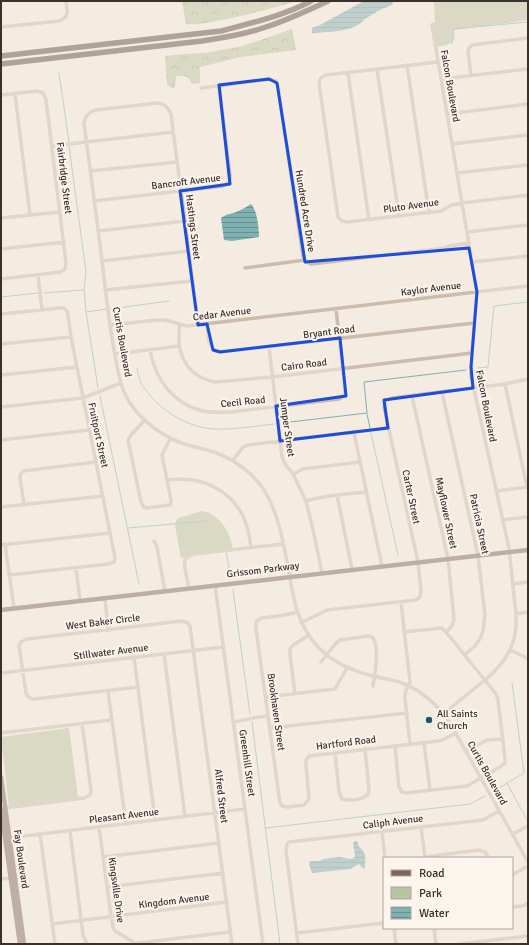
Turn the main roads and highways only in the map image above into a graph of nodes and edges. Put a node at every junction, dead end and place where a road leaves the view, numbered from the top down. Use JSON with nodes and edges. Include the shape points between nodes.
{"nodes":[{"id":1,"x":310,"y":1,"type":"edge"},
{"id":2,"x":328,"y":1,"type":"edge"},
{"id":3,"x":1,"y":56,"type":"edge"},
{"id":4,"x":1,"y":64,"type":"edge"},
{"id":5,"x":528,"y":550,"type":"edge"},
{"id":6,"x":1,"y":610,"type":"edge"},
{"id":7,"x":1,"y":777,"type":"edge"},
{"id":8,"x":2,"y":809,"type":"edge"},
{"id":9,"x":19,"y":929,"type":"junction"},
{"id":10,"x":20,"y":944,"type":"edge"},
{"id":11,"x":24,"y":944,"type":"edge"}],
"edges":[{"from":1,"to":3,"type":"highway","via":[[280,14],[221,31]]},
{"from":2,"to":4,"type":"highway","via":[[291,18],[233,36]]},
{"from":5,"to":6,"type":"main road","name":"Grissom Parkway"},
{"from":7,"to":8,"type":"main road","name":"Fay Boulevard"},
{"from":8,"to":9,"type":"main road","name":"Fay Boulevard"},
{"from":9,"to":10,"type":"main road","name":"Fay Boulevard"},
{"from":9,"to":11,"type":"main road","name":"Fay Boulevard"}]}
